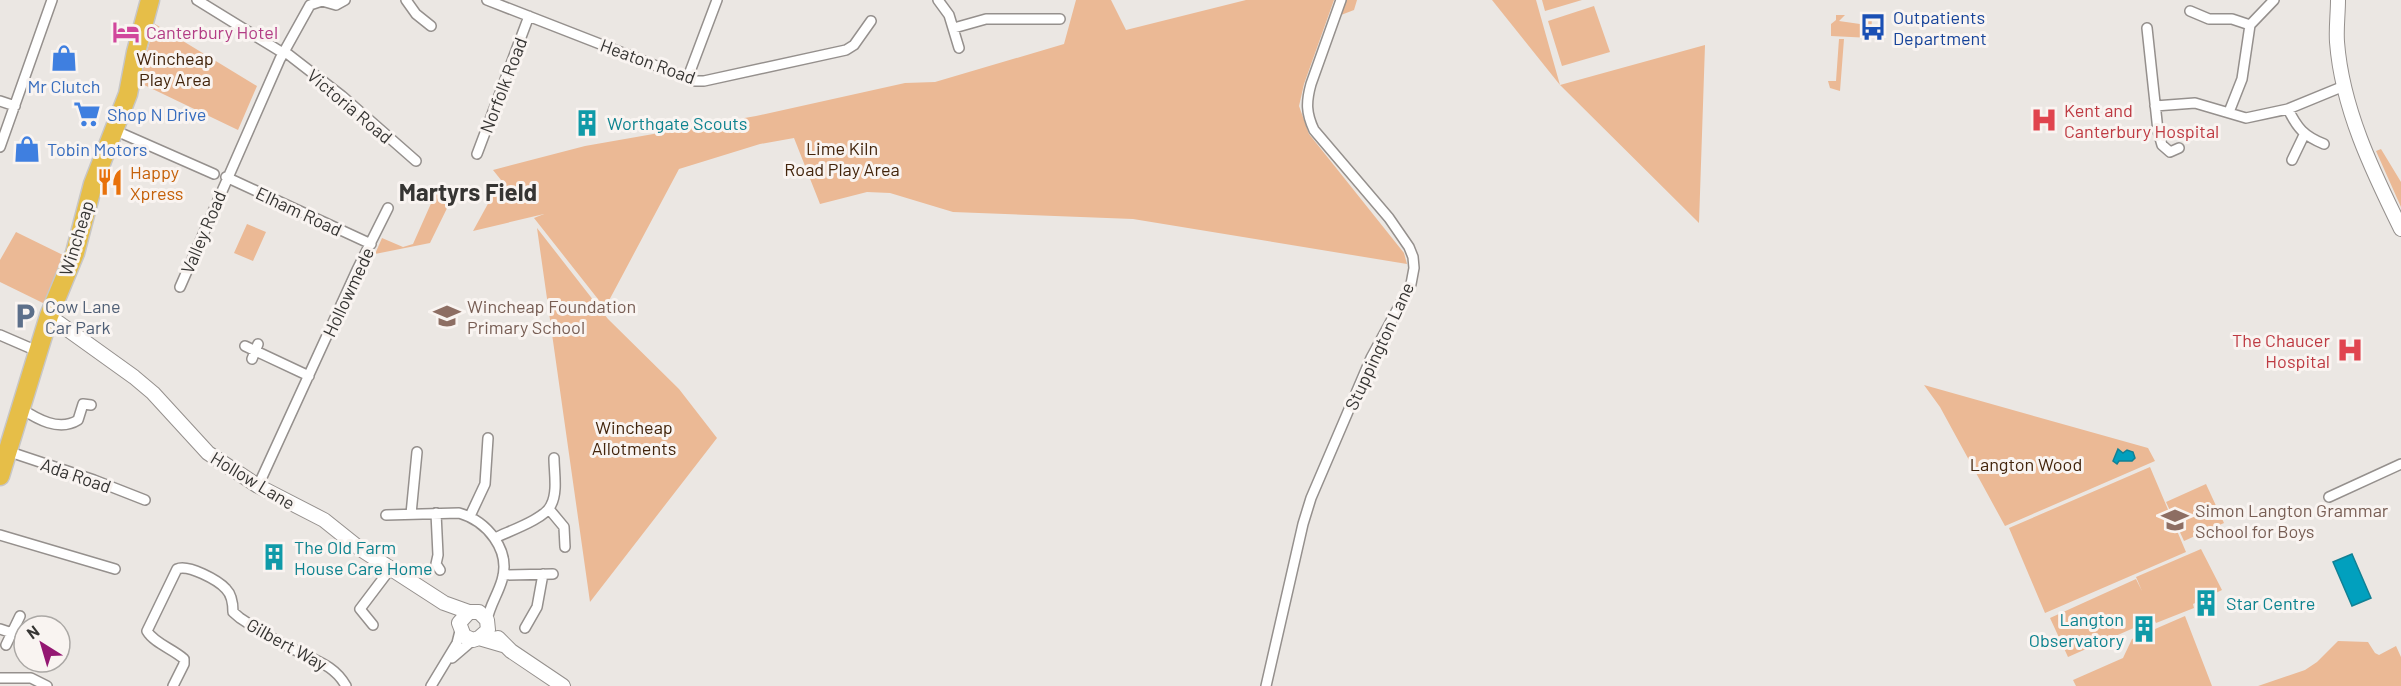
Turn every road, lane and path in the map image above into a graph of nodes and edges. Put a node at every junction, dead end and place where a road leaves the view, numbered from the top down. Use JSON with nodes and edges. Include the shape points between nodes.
{"nodes":[{"id":1,"x":52,"y":0,"type":"edge"},
{"id":2,"x":150,"y":0,"type":"edge"},
{"id":3,"x":197,"y":0,"type":"edge"},
{"id":4,"x":345,"y":0,"type":"edge"},
{"id":5,"x":406,"y":0,"type":"edge"},
{"id":6,"x":487,"y":0,"type":"edge"},
{"id":7,"x":716,"y":0,"type":"edge"},
{"id":8,"x":938,"y":0,"type":"edge"},
{"id":9,"x":2274,"y":0,"type":"edge"},
{"id":10,"x":2338,"y":0,"type":"edge"},
{"id":11,"x":1341,"y":2,"type":"edge"},
{"id":12,"x":1031,"y":7,"type":"dead end"},
{"id":13,"x":2190,"y":11,"type":"dead end"},
{"id":14,"x":529,"y":16,"type":"junction"},
{"id":15,"x":1032,"y":18,"type":"junction"},
{"id":16,"x":1060,"y":19,"type":"dead end"},
{"id":17,"x":871,"y":21,"type":"dead end"},
{"id":18,"x":2250,"y":25,"type":"junction"},
{"id":19,"x":431,"y":26,"type":"dead end"},
{"id":20,"x":954,"y":28,"type":"junction"},
{"id":21,"x":2147,"y":28,"type":"dead end"},
{"id":22,"x":959,"y":48,"type":"dead end"},
{"id":23,"x":284,"y":52,"type":"junction"},
{"id":24,"x":688,"y":78,"type":"junction"},
{"id":25,"x":2344,"y":86,"type":"junction"},
{"id":26,"x":0,"y":101,"type":"edge"},
{"id":27,"x":2155,"y":105,"type":"junction"},
{"id":28,"x":15,"y":106,"type":"junction"},
{"id":29,"x":2288,"y":109,"type":"junction"},
{"id":30,"x":2229,"y":112,"type":"junction"},
{"id":31,"x":114,"y":130,"type":"junction"},
{"id":32,"x":2304,"y":135,"type":"junction"},
{"id":33,"x":2324,"y":144,"type":"dead end"},
{"id":34,"x":0,"y":147,"type":"edge"},
{"id":35,"x":2179,"y":148,"type":"dead end"},
{"id":36,"x":477,"y":154,"type":"dead end"},
{"id":37,"x":2292,"y":160,"type":"dead end"},
{"id":38,"x":416,"y":162,"type":"dead end"},
{"id":39,"x":214,"y":174,"type":"dead end"},
{"id":40,"x":226,"y":177,"type":"junction"},
{"id":41,"x":388,"y":208,"type":"dead end"},
{"id":42,"x":2401,"y":229,"type":"edge"},
{"id":43,"x":372,"y":244,"type":"junction"},
{"id":44,"x":180,"y":287,"type":"dead end"},
{"id":45,"x":49,"y":316,"type":"junction"},
{"id":46,"x":0,"y":335,"type":"edge"},
{"id":47,"x":252,"y":350,"type":"dead end"},
{"id":48,"x":37,"y":351,"type":"junction"},
{"id":49,"x":309,"y":376,"type":"junction"},
{"id":50,"x":91,"y":405,"type":"dead end"},
{"id":51,"x":20,"y":408,"type":"junction"},
{"id":52,"x":489,"y":438,"type":"dead end"},
{"id":53,"x":7,"y":451,"type":"junction"},
{"id":54,"x":417,"y":452,"type":"dead end"},
{"id":55,"x":554,"y":458,"type":"dead end"},
{"id":56,"x":2401,"y":464,"type":"edge"},
{"id":57,"x":0,"y":476,"type":"edge"},
{"id":58,"x":258,"y":486,"type":"junction"},
{"id":59,"x":2329,"y":497,"type":"dead end"},
{"id":60,"x":145,"y":500,"type":"dead end"},
{"id":61,"x":549,"y":509,"type":"junction"},
{"id":62,"x":436,"y":513,"type":"junction"},
{"id":63,"x":411,"y":514,"type":"junction"},
{"id":64,"x":386,"y":515,"type":"dead end"},
{"id":65,"x":470,"y":516,"type":"junction"},
{"id":66,"x":0,"y":535,"type":"edge"},
{"id":67,"x":495,"y":538,"type":"junction"},
{"id":68,"x":565,"y":547,"type":"dead end"},
{"id":69,"x":391,"y":568,"type":"junction"},
{"id":70,"x":115,"y":569,"type":"dead end"},
{"id":71,"x":440,"y":570,"type":"dead end"},
{"id":72,"x":503,"y":575,"type":"junction"},
{"id":73,"x":499,"y":587,"type":"junction"},
{"id":74,"x":444,"y":603,"type":"junction"},
{"id":75,"x":471,"y":612,"type":"junction"},
{"id":76,"x":488,"y":621,"type":"junction"},
{"id":77,"x":373,"y":625,"type":"dead end"},
{"id":78,"x":460,"y":627,"type":"junction"},
{"id":79,"x":525,"y":628,"type":"dead end"},
{"id":80,"x":0,"y":629,"type":"edge"},
{"id":81,"x":12,"y":633,"type":"joint"},
{"id":82,"x":476,"y":639,"type":"junction"},
{"id":83,"x":6,"y":645,"type":"dead end"},
{"id":84,"x":504,"y":645,"type":"junction"},
{"id":85,"x":444,"y":666,"type":"junction"},
{"id":86,"x":0,"y":678,"type":"edge"},
{"id":87,"x":47,"y":686,"type":"edge"},
{"id":88,"x":173,"y":686,"type":"edge"},
{"id":89,"x":346,"y":686,"type":"edge"},
{"id":90,"x":431,"y":686,"type":"edge"},
{"id":91,"x":563,"y":686,"type":"edge"},
{"id":92,"x":1266,"y":686,"type":"edge"}],
"edges":[{"from":1,"to":28,"type":"street"},
{"from":2,"to":31,"type":"highway","name":"Wincheap","via":[[128,94]]},
{"from":3,"to":23,"type":"street","name":"Victoria Road"},
{"from":4,"to":23,"type":"street","name":"Valley Road","via":[[336,5],[322,1],[310,5]]},
{"from":5,"to":19,"type":"street"},
{"from":6,"to":14,"type":"street","name":"Heaton Road"},
{"from":7,"to":24,"type":"street"},
{"from":8,"to":20,"type":"street"},
{"from":9,"to":18,"type":"street"},
{"from":10,"to":25,"type":"street","via":[[2337,42]]},
{"from":11,"to":92,"type":"street","name":"Stuppington Lane","via":[[1307,98],[1308,117],[1314,130],[1389,218],[1409,247],[1414,268],[1311,498]]},
{"from":12,"to":15,"type":"street"},
{"from":13,"to":18,"type":"street","via":[[2210,19],[2232,19]]},
{"from":14,"to":24,"type":"street","name":"Heaton Road"},
{"from":14,"to":36,"type":"street","name":"Norfolk Road"},
{"from":15,"to":16,"type":"street"},
{"from":15,"to":20,"type":"street","via":[[986,19]]},
{"from":17,"to":24,"type":"street","name":"Heaton Road","via":[[846,50],[704,81]]},
{"from":18,"to":30,"type":"street","via":[[2242,79]]},
{"from":20,"to":22,"type":"street"},
{"from":21,"to":27,"type":"street"},
{"from":23,"to":38,"type":"street","name":"Victoria Road","via":[[342,96]]},
{"from":23,"to":40,"type":"street","name":"Valley Road"},
{"from":25,"to":29,"type":"street"},
{"from":25,"to":42,"type":"street","via":[[2363,148]]},
{"from":26,"to":28,"type":"street"},
{"from":27,"to":30,"type":"street","via":[[2195,103]]},
{"from":27,"to":35,"type":"street","via":[[2162,145],[2170,152]]},
{"from":28,"to":34,"type":"street"},
{"from":29,"to":30,"type":"street","via":[[2246,118]]},
{"from":29,"to":32,"type":"street"},
{"from":31,"to":39,"type":"street"},
{"from":31,"to":45,"type":"highway","name":"Wincheap","via":[[93,184],[75,253]]},
{"from":32,"to":33,"type":"street"},
{"from":32,"to":37,"type":"street"},
{"from":40,"to":43,"type":"street","name":"Elham Road"},
{"from":40,"to":44,"type":"street","name":"Valley Road"},
{"from":41,"to":43,"type":"street","name":"Hollowmede"},
{"from":43,"to":49,"type":"street","name":"Hollowmede"},
{"from":45,"to":48,"type":"highway","name":"Wincheap"},
{"from":45,"to":58,"type":"street","name":"Hollow Lane","via":[[134,377],[208,453]]},
{"from":46,"to":48,"type":"street"},
{"from":47,"to":49,"type":"street"},
{"from":48,"to":51,"type":"highway","name":"Wincheap"},
{"from":49,"to":58,"type":"street","name":"Hollowmede"},
{"from":50,"to":51,"type":"street","via":[[82,404],[78,420],[70,424],[40,420]]},
{"from":51,"to":53,"type":"highway","name":"Wincheap"},
{"from":52,"to":65,"type":"street","via":[[486,477]]},
{"from":53,"to":57,"type":"highway","name":"Wincheap"},
{"from":53,"to":60,"type":"street","name":"Ada Road"},
{"from":54,"to":63,"type":"street"},
{"from":55,"to":61,"type":"street","via":[[554,492]]},
{"from":56,"to":59,"type":"street"},
{"from":58,"to":69,"type":"street","name":"Hollow Lane","via":[[324,520]]},
{"from":61,"to":67,"type":"street"},
{"from":61,"to":68,"type":"street","via":[[564,527]]},
{"from":62,"to":63,"type":"street"},
{"from":62,"to":65,"type":"street"},
{"from":62,"to":71,"type":"street","via":[[436,564]]},
{"from":63,"to":64,"type":"street"},
{"from":65,"to":67,"type":"street"},
{"from":66,"to":70,"type":"street"},
{"from":67,"to":72,"type":"street"},
{"from":69,"to":74,"type":"street","name":"Hollow Lane"},
{"from":69,"to":77,"type":"street","via":[[360,609]]},
{"from":72,"to":73,"type":"street"},
{"from":72,"to":79,"type":"street","via":[[548,574]]},
{"from":73,"to":75,"type":"street","via":[[483,606]]},
{"from":73,"to":76,"type":"street"},
{"from":74,"to":75,"type":"street","name":"Hollow Lane"},
{"from":74,"to":78,"type":"street","name":"Hollow Lane"},
{"from":75,"to":76,"type":"street","name":"Hollow Lane","via":[[480,613]]},
{"from":75,"to":78,"type":"street","via":[[462,617]]},
{"from":76,"to":82,"type":"street","via":[[487,633]]},
{"from":76,"to":84,"type":"street","name":"Hollow Lane"},
{"from":78,"to":82,"type":"street","name":"Hollow Lane","via":[[464,636]]},
{"from":78,"to":85,"type":"street"},
{"from":80,"to":81,"type":"street"},
{"from":81,"to":83,"type":"street"},
{"from":82,"to":84,"type":"street","name":"Hollow Lane"},
{"from":82,"to":85,"type":"street"},
{"from":84,"to":91,"type":"street","name":"Hollow Lane"},
{"from":85,"to":90,"type":"street"},
{"from":86,"to":87,"type":"street","via":[[31,678]]},
{"from":88,"to":89,"type":"street","name":"Gilbert Way","via":[[184,658],[147,631],[182,567],[190,567],[225,587],[233,612],[240,618],[323,662]]}]}
